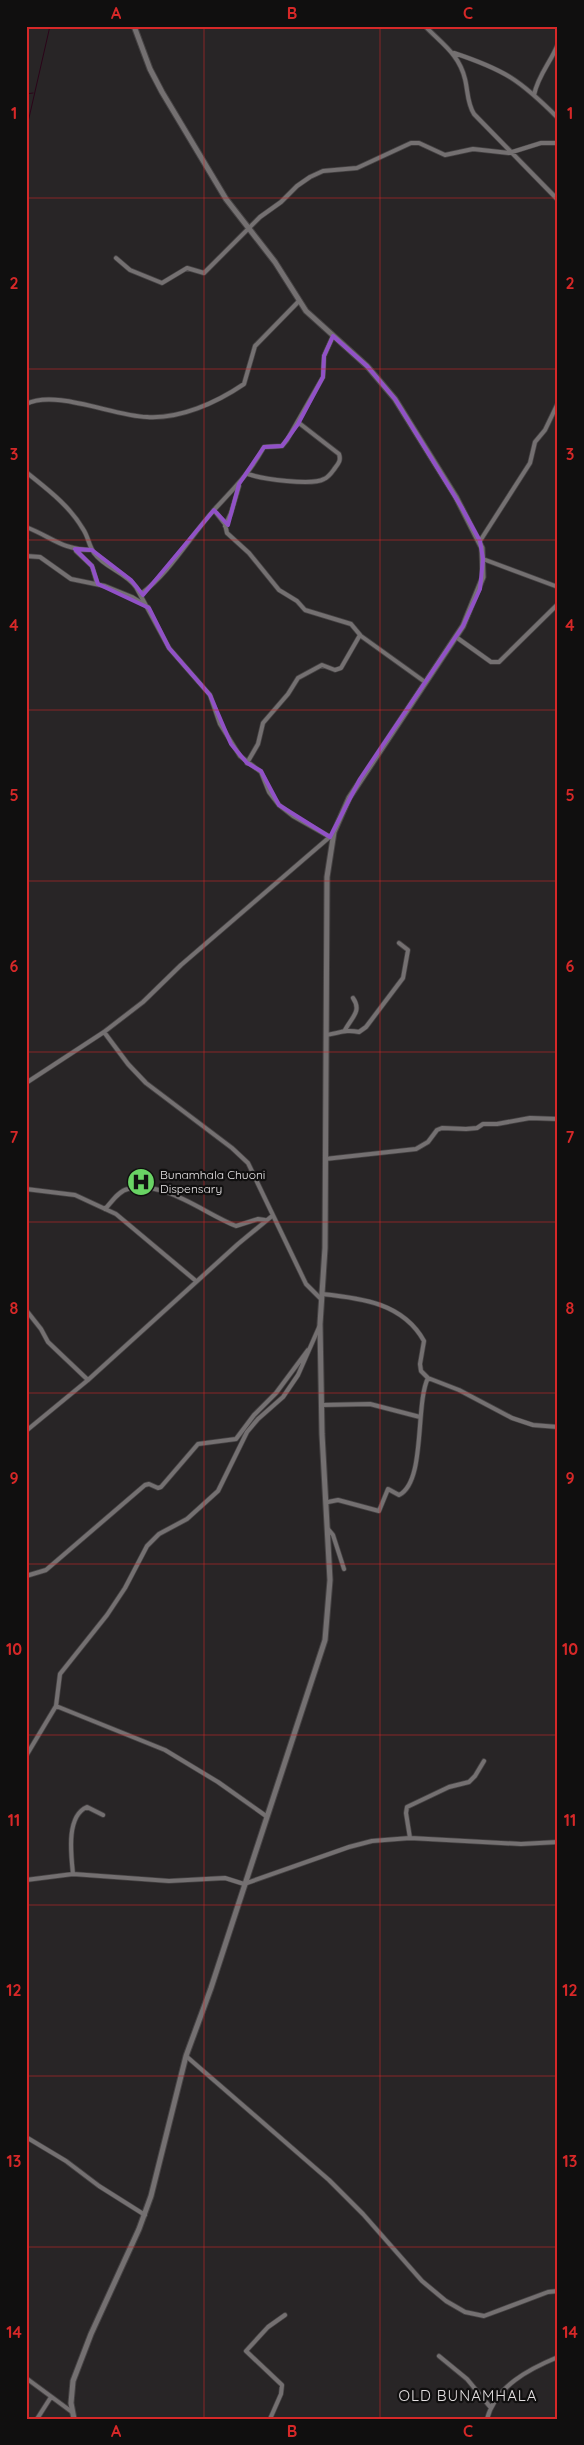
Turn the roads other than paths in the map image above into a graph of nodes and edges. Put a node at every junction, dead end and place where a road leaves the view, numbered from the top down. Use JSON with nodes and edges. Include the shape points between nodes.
{"nodes":[{"id":1,"x":134,"y":26,"type":"edge"},
{"id":2,"x":425,"y":26,"type":"edge"},
{"id":3,"x":558,"y":44,"type":"edge"},
{"id":4,"x":454,"y":53,"type":"junction"},
{"id":5,"x":534,"y":95,"type":"junction"},
{"id":6,"x":558,"y":118,"type":"edge"},
{"id":7,"x":558,"y":143,"type":"edge"},
{"id":8,"x":512,"y":153,"type":"junction"},
{"id":9,"x":558,"y":200,"type":"edge"},
{"id":10,"x":248,"y":228,"type":"junction"},
{"id":11,"x":116,"y":258,"type":"dead end"},
{"id":12,"x":299,"y":301,"type":"junction"},
{"id":13,"x":333,"y":336,"type":"junction"},
{"id":14,"x":558,"y":403,"type":"edge"},
{"id":15,"x":26,"y":404,"type":"edge"},
{"id":16,"x":299,"y":423,"type":"junction"},
{"id":17,"x":26,"y":472,"type":"edge"},
{"id":18,"x":248,"y":474,"type":"junction"},
{"id":19,"x":239,"y":484,"type":"junction"},
{"id":20,"x":214,"y":510,"type":"junction"},
{"id":21,"x":225,"y":526,"type":"junction"},
{"id":22,"x":26,"y":527,"type":"edge"},
{"id":23,"x":480,"y":541,"type":"junction"},
{"id":24,"x":74,"y":549,"type":"junction"},
{"id":25,"x":92,"y":550,"type":"junction"},
{"id":26,"x":26,"y":556,"type":"edge"},
{"id":27,"x":483,"y":559,"type":"junction"},
{"id":28,"x":98,"y":584,"type":"junction"},
{"id":29,"x":558,"y":587,"type":"edge"},
{"id":30,"x":141,"y":594,"type":"junction"},
{"id":31,"x":558,"y":604,"type":"edge"},
{"id":32,"x":150,"y":608,"type":"junction"},
{"id":33,"x":360,"y":635,"type":"junction"},
{"id":34,"x":456,"y":637,"type":"junction"},
{"id":35,"x":425,"y":682,"type":"junction"},
{"id":36,"x":247,"y":763,"type":"junction"},
{"id":37,"x":332,"y":835,"type":"junction"},
{"id":38,"x":398,"y":943,"type":"dead end"},
{"id":39,"x":353,"y":998,"type":"dead end"},
{"id":40,"x":346,"y":1030,"type":"junction"},
{"id":41,"x":104,"y":1032,"type":"junction"},
{"id":42,"x":326,"y":1034,"type":"junction"},
{"id":43,"x":26,"y":1083,"type":"edge"},
{"id":44,"x":558,"y":1119,"type":"edge"},
{"id":45,"x":325,"y":1159,"type":"junction"},
{"id":46,"x":26,"y":1188,"type":"edge"},
{"id":47,"x":105,"y":1209,"type":"junction"},
{"id":48,"x":272,"y":1216,"type":"junction"},
{"id":49,"x":266,"y":1220,"type":"junction"},
{"id":50,"x":196,"y":1281,"type":"junction"},
{"id":51,"x":322,"y":1294,"type":"junction"},
{"id":52,"x":322,"y":1300,"type":"junction"},
{"id":53,"x":26,"y":1310,"type":"edge"},
{"id":54,"x":320,"y":1324,"type":"junction"},
{"id":55,"x":311,"y":1345,"type":"junction"},
{"id":56,"x":428,"y":1378,"type":"junction"},
{"id":57,"x":88,"y":1380,"type":"junction"},
{"id":58,"x":322,"y":1405,"type":"junction"},
{"id":59,"x":420,"y":1417,"type":"junction"},
{"id":60,"x":558,"y":1427,"type":"edge"},
{"id":61,"x":26,"y":1431,"type":"edge"},
{"id":62,"x":328,"y":1502,"type":"junction"},
{"id":63,"x":328,"y":1529,"type":"junction"},
{"id":64,"x":344,"y":1569,"type":"dead end"},
{"id":65,"x":26,"y":1576,"type":"edge"},
{"id":66,"x":56,"y":1706,"type":"junction"},
{"id":67,"x":26,"y":1756,"type":"edge"},
{"id":68,"x":484,"y":1761,"type":"dead end"},
{"id":69,"x":103,"y":1815,"type":"dead end"},
{"id":70,"x":266,"y":1816,"type":"junction"},
{"id":71,"x":410,"y":1838,"type":"junction"},
{"id":72,"x":558,"y":1842,"type":"edge"},
{"id":73,"x":73,"y":1874,"type":"junction"},
{"id":74,"x":26,"y":1880,"type":"edge"},
{"id":75,"x":244,"y":1884,"type":"junction"},
{"id":76,"x":186,"y":2056,"type":"junction"},
{"id":77,"x":26,"y":2137,"type":"edge"},
{"id":78,"x":144,"y":2215,"type":"junction"},
{"id":79,"x":558,"y":2291,"type":"edge"},
{"id":80,"x":285,"y":2315,"type":"dead end"},
{"id":81,"x":439,"y":2356,"type":"dead end"},
{"id":82,"x":558,"y":2357,"type":"edge"},
{"id":83,"x":26,"y":2378,"type":"edge"},
{"id":84,"x":51,"y":2397,"type":"junction"},
{"id":85,"x":490,"y":2408,"type":"junction"},
{"id":86,"x":72,"y":2412,"type":"junction"},
{"id":87,"x":37,"y":2419,"type":"edge"},
{"id":88,"x":74,"y":2419,"type":"edge"},
{"id":89,"x":270,"y":2419,"type":"edge"},
{"id":90,"x":487,"y":2419,"type":"edge"}],
"edges":[{"from":1,"to":10,"type":"street","via":[[150,69],[172,109],[226,199]]},
{"from":2,"to":4,"type":"street"},
{"from":3,"to":5,"type":"street","via":[[540,76]]},
{"from":4,"to":5,"type":"street","via":[[500,70]]},
{"from":4,"to":8,"type":"street","via":[[465,79],[471,109]]},
{"from":5,"to":6,"type":"street"},
{"from":7,"to":8,"type":"street","via":[[541,143]]},
{"from":8,"to":9,"type":"street"},
{"from":8,"to":10,"type":"street","via":[[472,149],[442,155],[411,143],[357,168],[317,173]]},
{"from":10,"to":11,"type":"street","via":[[204,272],[187,268],[162,283],[130,270]]},
{"from":10,"to":12,"type":"street","via":[[275,262]]},
{"from":12,"to":13,"type":"street"},
{"from":12,"to":15,"type":"street","via":[[255,346],[244,384],[213,402],[165,417],[145,418],[44,399]]},
{"from":13,"to":16,"type":"street","via":[[324,356],[323,377]]},
{"from":13,"to":23,"type":"street","via":[[368,366],[395,399]]},
{"from":14,"to":23,"type":"street","via":[[545,430],[535,442],[530,463]]},
{"from":16,"to":18,"type":"street","via":[[284,444],[264,447]]},
{"from":16,"to":18,"type":"street","via":[[339,454],[339,463],[324,480],[288,482]]},
{"from":17,"to":25,"type":"street","via":[[55,494],[82,526]]},
{"from":18,"to":19,"type":"street"},
{"from":19,"to":20,"type":"street"},
{"from":19,"to":21,"type":"street"},
{"from":20,"to":21,"type":"street"},
{"from":20,"to":30,"type":"street","via":[[177,558]]},
{"from":21,"to":33,"type":"street","via":[[279,590],[305,610],[351,624]]},
{"from":22,"to":24,"type":"street"},
{"from":23,"to":27,"type":"street"},
{"from":24,"to":25,"type":"street"},
{"from":24,"to":28,"type":"street","via":[[92,566]]},
{"from":25,"to":30,"type":"street","via":[[131,580]]},
{"from":26,"to":28,"type":"street","via":[[47,560],[71,579]]},
{"from":27,"to":29,"type":"street"},
{"from":27,"to":34,"type":"street","via":[[480,589]]},
{"from":28,"to":32,"type":"street"},
{"from":30,"to":32,"type":"street"},
{"from":31,"to":34,"type":"street","via":[[499,662],[491,662]]},
{"from":32,"to":36,"type":"street","via":[[169,648],[210,695],[220,724]]},
{"from":33,"to":35,"type":"street"},
{"from":33,"to":36,"type":"street","via":[[345,664],[338,670],[322,665],[298,678],[263,723],[258,744]]},
{"from":34,"to":35,"type":"street"},
{"from":35,"to":37,"type":"street","via":[[360,779]]},
{"from":36,"to":37,"type":"street","via":[[261,771],[269,792],[279,805],[293,816]]},
{"from":37,"to":41,"type":"street","via":[[143,1002]]},
{"from":37,"to":42,"type":"street","via":[[327,877]]},
{"from":38,"to":40,"type":"street","via":[[408,950],[403,978],[364,1030]]},
{"from":39,"to":40,"type":"street","via":[[357,1012]]},
{"from":40,"to":42,"type":"street"},
{"from":41,"to":43,"type":"street"},
{"from":41,"to":48,"type":"street","via":[[146,1083],[242,1156]]},
{"from":42,"to":45,"type":"street"},
{"from":44,"to":45,"type":"street","via":[[530,1118],[483,1124],[477,1128],[442,1128],[416,1149]]},
{"from":45,"to":51,"type":"street"},
{"from":46,"to":47,"type":"street","via":[[75,1195]]},
{"from":47,"to":49,"type":"street","via":[[123,1191],[143,1188],[169,1194],[236,1226],[258,1219]]},
{"from":47,"to":50,"type":"street","via":[[121,1217]]},
{"from":48,"to":49,"type":"street"},
{"from":48,"to":52,"type":"street","via":[[306,1284]]},
{"from":49,"to":50,"type":"street"},
{"from":50,"to":57,"type":"street"},
{"from":51,"to":52,"type":"street"},
{"from":51,"to":56,"type":"street","via":[[372,1301],[399,1314],[424,1341],[420,1364],[421,1371]]},
{"from":52,"to":54,"type":"street"},
{"from":53,"to":57,"type":"street","via":[[48,1342]]},
{"from":54,"to":55,"type":"street"},
{"from":54,"to":58,"type":"street"},
{"from":55,"to":65,"type":"street","via":[[284,1383],[254,1414],[236,1439],[198,1444],[161,1487],[144,1485],[46,1570]]},
{"from":55,"to":66,"type":"street","via":[[298,1375],[283,1397],[247,1432],[218,1491],[187,1519],[159,1534],[147,1546],[107,1615],[60,1674]]},
{"from":56,"to":59,"type":"street","via":[[422,1392]]},
{"from":56,"to":60,"type":"street","via":[[520,1421]]},
{"from":57,"to":61,"type":"street"},
{"from":58,"to":59,"type":"street","via":[[370,1404]]},
{"from":58,"to":62,"type":"street"},
{"from":59,"to":62,"type":"street","via":[[416,1458],[406,1491],[399,1495],[388,1489],[378,1511],[342,1501]]},
{"from":62,"to":63,"type":"street"},
{"from":63,"to":64,"type":"street"},
{"from":63,"to":70,"type":"street","via":[[330,1591],[325,1640]]},
{"from":66,"to":67,"type":"street"},
{"from":66,"to":70,"type":"street","via":[[165,1750]]},
{"from":68,"to":71,"type":"street","via":[[469,1782],[449,1787],[407,1807]]},
{"from":69,"to":73,"type":"street","via":[[87,1807],[79,1810],[74,1818]]},
{"from":70,"to":75,"type":"street"},
{"from":71,"to":72,"type":"street","via":[[521,1844]]},
{"from":71,"to":75,"type":"street","via":[[362,1843]]},
{"from":73,"to":74,"type":"street"},
{"from":73,"to":75,"type":"street","via":[[169,1881],[225,1878]]},
{"from":75,"to":76,"type":"street"},
{"from":76,"to":78,"type":"street"},
{"from":76,"to":79,"type":"street","via":[[329,2180],[422,2281],[446,2301],[466,2312],[484,2316]]},
{"from":77,"to":78,"type":"street"},
{"from":78,"to":86,"type":"street","via":[[76,2370],[71,2391]]},
{"from":80,"to":89,"type":"street","via":[[268,2327],[246,2352],[282,2385]]},
{"from":81,"to":85,"type":"street","via":[[468,2379]]},
{"from":82,"to":85,"type":"street","via":[[518,2378],[497,2396]]},
{"from":83,"to":84,"type":"street"},
{"from":84,"to":86,"type":"street"},
{"from":84,"to":87,"type":"street"},
{"from":85,"to":90,"type":"street"},
{"from":86,"to":88,"type":"street"}]}
